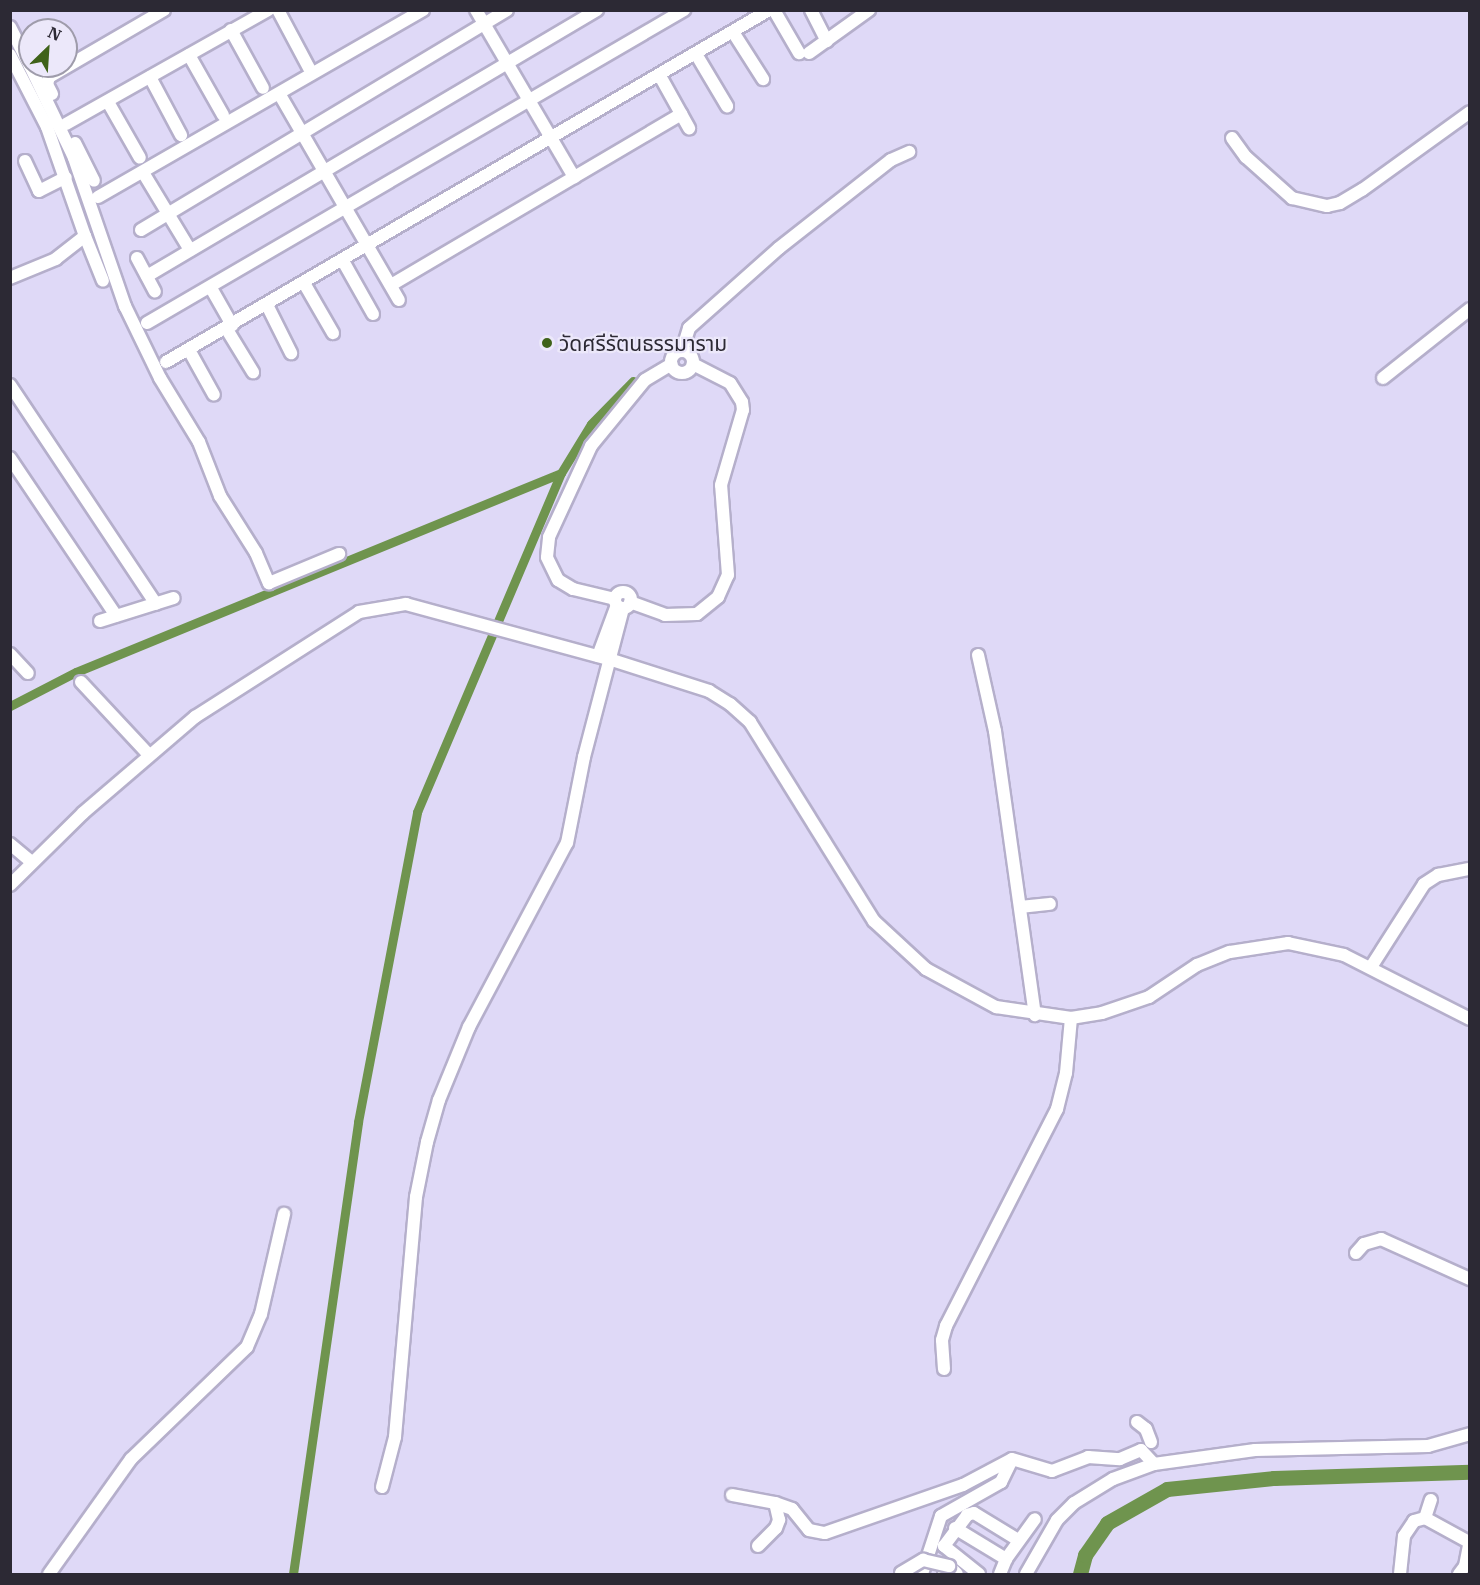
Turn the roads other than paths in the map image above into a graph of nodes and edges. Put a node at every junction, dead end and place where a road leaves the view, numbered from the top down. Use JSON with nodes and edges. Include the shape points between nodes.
{"nodes":[{"id":1,"x":164,"y":10,"type":"edge"},
{"id":2,"x":268,"y":10,"type":"edge"},
{"id":3,"x":278,"y":10,"type":"edge"},
{"id":4,"x":423,"y":10,"type":"edge"},
{"id":5,"x":476,"y":10,"type":"edge"},
{"id":6,"x":507,"y":10,"type":"edge"},
{"id":7,"x":597,"y":10,"type":"edge"},
{"id":8,"x":684,"y":10,"type":"edge"},
{"id":9,"x":769,"y":10,"type":"edge"},
{"id":10,"x":774,"y":10,"type":"edge"},
{"id":11,"x":811,"y":10,"type":"edge"},
{"id":12,"x":868,"y":10,"type":"edge"},
{"id":13,"x":484,"y":24,"type":"junction"},
{"id":14,"x":10,"y":27,"type":"edge"},
{"id":15,"x":231,"y":30,"type":"junction"},
{"id":16,"x":734,"y":32,"type":"junction"},
{"id":17,"x":827,"y":41,"type":"junction"},
{"id":18,"x":18,"y":43,"type":"edge"},
{"id":19,"x":696,"y":54,"type":"junction"},
{"id":20,"x":10,"y":55,"type":"edge"},
{"id":21,"x":189,"y":55,"type":"junction"},
{"id":22,"x":508,"y":63,"type":"junction"},
{"id":23,"x":309,"y":68,"type":"dead end"},
{"id":24,"x":660,"y":76,"type":"junction"},
{"id":25,"x":36,"y":78,"type":"edge"},
{"id":26,"x":150,"y":78,"type":"junction"},
{"id":27,"x":763,"y":79,"type":"dead end"},
{"id":28,"x":263,"y":88,"type":"dead end"},
{"id":29,"x":280,"y":95,"type":"junction"},
{"id":30,"x":531,"y":101,"type":"junction"},
{"id":31,"x":108,"y":102,"type":"junction"},
{"id":32,"x":726,"y":105,"type":"dead end"},
{"id":33,"x":1470,"y":112,"type":"edge"},
{"id":34,"x":681,"y":114,"type":"junction"},
{"id":35,"x":223,"y":115,"type":"dead end"},
{"id":36,"x":66,"y":124,"type":"junction"},
{"id":37,"x":689,"y":128,"type":"dead end"},
{"id":38,"x":302,"y":132,"type":"junction"},
{"id":39,"x":181,"y":135,"type":"dead end"},
{"id":40,"x":1232,"y":138,"type":"dead end"},
{"id":41,"x":553,"y":140,"type":"junction"},
{"id":42,"x":909,"y":152,"type":"dead end"},
{"id":43,"x":140,"y":158,"type":"dead end"},
{"id":44,"x":25,"y":161,"type":"dead end"},
{"id":45,"x":324,"y":170,"type":"junction"},
{"id":46,"x":144,"y":174,"type":"junction"},
{"id":47,"x":66,"y":177,"type":"junction"},
{"id":48,"x":574,"y":177,"type":"junction"},
{"id":49,"x":94,"y":180,"type":"dead end"},
{"id":50,"x":98,"y":198,"type":"dead end"},
{"id":51,"x":347,"y":210,"type":"junction"},
{"id":52,"x":169,"y":213,"type":"junction"},
{"id":53,"x":141,"y":230,"type":"dead end"},
{"id":54,"x":85,"y":236,"type":"junction"},
{"id":55,"x":368,"y":246,"type":"junction"},
{"id":56,"x":190,"y":250,"type":"junction"},
{"id":57,"x":137,"y":258,"type":"dead end"},
{"id":58,"x":343,"y":261,"type":"junction"},
{"id":59,"x":147,"y":276,"type":"junction"},
{"id":60,"x":10,"y":278,"type":"edge"},
{"id":61,"x":103,"y":281,"type":"dead end"},
{"id":62,"x":304,"y":283,"type":"junction"},
{"id":63,"x":390,"y":285,"type":"junction"},
{"id":64,"x":210,"y":288,"type":"junction"},
{"id":65,"x":155,"y":292,"type":"dead end"},
{"id":66,"x":399,"y":300,"type":"dead end"},
{"id":67,"x":267,"y":305,"type":"junction"},
{"id":68,"x":1470,"y":309,"type":"edge"},
{"id":69,"x":373,"y":314,"type":"dead end"},
{"id":70,"x":147,"y":323,"type":"dead end"},
{"id":71,"x":229,"y":327,"type":"junction"},
{"id":72,"x":333,"y":333,"type":"dead end"},
{"id":73,"x":189,"y":350,"type":"junction"},
{"id":74,"x":682,"y":351,"type":"junction"},
{"id":75,"x":291,"y":353,"type":"dead end"},
{"id":76,"x":166,"y":362,"type":"dead end"},
{"id":77,"x":672,"y":364,"type":"junction"},
{"id":78,"x":693,"y":364,"type":"junction"},
{"id":79,"x":253,"y":372,"type":"dead end"},
{"id":80,"x":1383,"y":378,"type":"dead end"},
{"id":81,"x":10,"y":385,"type":"edge"},
{"id":82,"x":214,"y":395,"type":"dead end"},
{"id":83,"x":10,"y":458,"type":"edge"},
{"id":84,"x":339,"y":554,"type":"dead end"},
{"id":85,"x":174,"y":598,"type":"dead end"},
{"id":86,"x":621,"y":603,"type":"junction"},
{"id":87,"x":156,"y":604,"type":"junction"},
{"id":88,"x":117,"y":616,"type":"junction"},
{"id":89,"x":99,"y":621,"type":"dead end"},
{"id":90,"x":613,"y":630,"type":"junction"},
{"id":91,"x":10,"y":654,"type":"edge"},
{"id":92,"x":978,"y":655,"type":"dead end"},
{"id":93,"x":598,"y":656,"type":"junction"},
{"id":94,"x":612,"y":660,"type":"junction"},
{"id":95,"x":28,"y":673,"type":"dead end"},
{"id":96,"x":81,"y":682,"type":"dead end"},
{"id":97,"x":149,"y":755,"type":"junction"},
{"id":98,"x":10,"y":844,"type":"edge"},
{"id":99,"x":30,"y":861,"type":"junction"},
{"id":100,"x":1470,"y":869,"type":"edge"},
{"id":101,"x":10,"y":885,"type":"edge"},
{"id":102,"x":1050,"y":904,"type":"dead end"},
{"id":103,"x":1020,"y":907,"type":"junction"},
{"id":104,"x":1371,"y":967,"type":"junction"},
{"id":105,"x":1035,"y":1016,"type":"junction"},
{"id":106,"x":1071,"y":1018,"type":"junction"},
{"id":107,"x":1470,"y":1020,"type":"edge"},
{"id":108,"x":284,"y":1214,"type":"dead end"},
{"id":109,"x":1356,"y":1253,"type":"dead end"},
{"id":110,"x":1470,"y":1279,"type":"edge"},
{"id":111,"x":944,"y":1370,"type":"dead end"},
{"id":112,"x":1137,"y":1422,"type":"dead end"},
{"id":113,"x":1470,"y":1434,"type":"edge"},
{"id":114,"x":1151,"y":1442,"type":"dead end"},
{"id":115,"x":1012,"y":1459,"type":"junction"},
{"id":116,"x":1154,"y":1464,"type":"junction"},
{"id":117,"x":382,"y":1487,"type":"dead end"},
{"id":118,"x":732,"y":1495,"type":"dead end"},
{"id":119,"x":1431,"y":1500,"type":"dead end"},
{"id":120,"x":775,"y":1503,"type":"junction"},
{"id":121,"x":1425,"y":1518,"type":"junction"},
{"id":122,"x":1035,"y":1519,"type":"dead end"},
{"id":123,"x":956,"y":1528,"type":"junction"},
{"id":124,"x":1018,"y":1540,"type":"junction"},
{"id":125,"x":1469,"y":1541,"type":"edge"},
{"id":126,"x":758,"y":1546,"type":"dead end"},
{"id":127,"x":1006,"y":1560,"type":"junction"},
{"id":128,"x":950,"y":1572,"type":"edge"},
{"id":129,"x":902,"y":1573,"type":"dead end"},
{"id":130,"x":49,"y":1575,"type":"edge"},
{"id":131,"x":922,"y":1575,"type":"edge"},
{"id":132,"x":979,"y":1575,"type":"edge"},
{"id":133,"x":1000,"y":1575,"type":"edge"},
{"id":134,"x":1026,"y":1575,"type":"edge"},
{"id":135,"x":1400,"y":1575,"type":"edge"},
{"id":136,"x":1459,"y":1575,"type":"edge"}],
"edges":[{"from":1,"to":36,"type":"street","via":[[47,80]]},
{"from":2,"to":15,"type":"street"},
{"from":3,"to":23,"type":"street"},
{"from":4,"to":29,"type":"street"},
{"from":5,"to":13,"type":"street"},
{"from":6,"to":13,"type":"street"},
{"from":7,"to":22,"type":"street"},
{"from":8,"to":30,"type":"street"},
{"from":9,"to":16,"type":"street"},
{"from":10,"to":17,"type":"street","via":[[804,53]]},
{"from":11,"to":17,"type":"street"},
{"from":12,"to":17,"type":"street"},
{"from":13,"to":22,"type":"street"},
{"from":13,"to":38,"type":"street"},
{"from":14,"to":18,"type":"street"},
{"from":15,"to":21,"type":"street"},
{"from":15,"to":28,"type":"street"},
{"from":16,"to":19,"type":"street"},
{"from":16,"to":27,"type":"street"},
{"from":19,"to":24,"type":"street"},
{"from":19,"to":32,"type":"street"},
{"from":20,"to":47,"type":"street","via":[[47,127]]},
{"from":21,"to":26,"type":"street"},
{"from":21,"to":35,"type":"street"},
{"from":22,"to":30,"type":"street"},
{"from":22,"to":45,"type":"street"},
{"from":24,"to":34,"type":"street"},
{"from":24,"to":41,"type":"street"},
{"from":25,"to":84,"type":"street","via":[[74,158],[125,306],[160,378],[199,442],[220,496],[256,553],[269,583]]},
{"from":26,"to":31,"type":"street"},
{"from":26,"to":39,"type":"street"},
{"from":29,"to":38,"type":"street"},
{"from":29,"to":46,"type":"street"},
{"from":30,"to":41,"type":"street"},
{"from":30,"to":51,"type":"street"},
{"from":31,"to":36,"type":"street"},
{"from":31,"to":43,"type":"street"},
{"from":33,"to":40,"type":"street","via":[[1362,190],[1327,206],[1292,198],[1246,157]]},
{"from":34,"to":37,"type":"street"},
{"from":34,"to":48,"type":"street"},
{"from":36,"to":49,"type":"street"},
{"from":38,"to":45,"type":"street"},
{"from":38,"to":52,"type":"street"},
{"from":41,"to":48,"type":"street"},
{"from":41,"to":55,"type":"street"},
{"from":42,"to":74,"type":"street","via":[[891,160],[771,255],[689,328]]},
{"from":44,"to":47,"type":"street","via":[[39,190]]},
{"from":45,"to":51,"type":"street"},
{"from":45,"to":56,"type":"street"},
{"from":46,"to":50,"type":"street"},
{"from":46,"to":52,"type":"street"},
{"from":47,"to":54,"type":"street"},
{"from":48,"to":63,"type":"street"},
{"from":51,"to":55,"type":"street"},
{"from":51,"to":64,"type":"street"},
{"from":52,"to":53,"type":"street"},
{"from":52,"to":56,"type":"street"},
{"from":54,"to":60,"type":"street","via":[[56,259]]},
{"from":54,"to":61,"type":"street"},
{"from":55,"to":58,"type":"street"},
{"from":55,"to":63,"type":"street"},
{"from":56,"to":59,"type":"street"},
{"from":57,"to":59,"type":"street"},
{"from":58,"to":62,"type":"street"},
{"from":58,"to":69,"type":"street"},
{"from":59,"to":65,"type":"street"},
{"from":62,"to":67,"type":"street"},
{"from":62,"to":72,"type":"street"},
{"from":63,"to":66,"type":"street"},
{"from":64,"to":70,"type":"street"},
{"from":64,"to":71,"type":"street"},
{"from":67,"to":71,"type":"street"},
{"from":67,"to":75,"type":"street"},
{"from":68,"to":80,"type":"street"},
{"from":71,"to":73,"type":"street"},
{"from":71,"to":79,"type":"street"},
{"from":73,"to":76,"type":"street"},
{"from":73,"to":82,"type":"street"},
{"from":74,"to":77,"type":"street","via":[[675,354]]},
{"from":74,"to":78,"type":"street","via":[[689,353]]},
{"from":77,"to":78,"type":"street","via":[[683,373]]},
{"from":77,"to":86,"type":"street","via":[[645,380],[591,446],[549,537],[547,557],[558,580],[573,590]]},
{"from":78,"to":86,"type":"street","via":[[730,383],[742,402],[743,411],[721,485],[728,575],[718,597],[697,614],[665,615]]},
{"from":81,"to":87,"type":"street"},
{"from":83,"to":88,"type":"street"},
{"from":85,"to":87,"type":"street"},
{"from":86,"to":90,"type":"street"},
{"from":87,"to":88,"type":"street"},
{"from":88,"to":89,"type":"street"},
{"from":90,"to":93,"type":"street"},
{"from":90,"to":94,"type":"street"},
{"from":91,"to":95,"type":"street"},
{"from":92,"to":103,"type":"street","via":[[995,731]]},
{"from":93,"to":94,"type":"street"},
{"from":93,"to":97,"type":"street","via":[[406,604],[369,608],[232,692]]},
{"from":94,"to":105,"type":"street","via":[[709,691],[730,704],[750,722],[874,921],[904,952],[967,995]]},
{"from":94,"to":117,"type":"street","via":[[584,757],[567,843],[469,1027],[430,1131],[416,1197],[396,1428]]},
{"from":96,"to":97,"type":"street"},
{"from":97,"to":99,"type":"street"},
{"from":98,"to":99,"type":"street"},
{"from":99,"to":101,"type":"street"},
{"from":100,"to":104,"type":"street","via":[[1438,875],[1424,884]]},
{"from":102,"to":103,"type":"street"},
{"from":103,"to":105,"type":"street"},
{"from":104,"to":106,"type":"street","via":[[1315,946],[1258,945],[1197,965],[1127,1006]]},
{"from":104,"to":107,"type":"street"},
{"from":105,"to":106,"type":"street"},
{"from":106,"to":111,"type":"street","via":[[1066,1073],[1057,1109],[946,1326],[942,1340]]},
{"from":108,"to":130,"type":"street","via":[[261,1314],[247,1347],[131,1459]]},
{"from":109,"to":110,"type":"street","via":[[1364,1244],[1381,1239]]},
{"from":112,"to":114,"type":"street","via":[[1146,1429]]},
{"from":113,"to":116,"type":"street","via":[[1428,1446],[1255,1450]]},
{"from":115,"to":116,"type":"street","via":[[1052,1471],[1088,1457],[1120,1459],[1142,1450]]},
{"from":115,"to":120,"type":"street","via":[[973,1481],[825,1533],[809,1530],[792,1509]]},
{"from":115,"to":131,"type":"street","via":[[1000,1482],[941,1516]]},
{"from":116,"to":134,"type":"street","via":[[1113,1479],[1074,1503],[1057,1520]]},
{"from":118,"to":120,"type":"street"},
{"from":119,"to":121,"type":"street"},
{"from":120,"to":126,"type":"street","via":[[779,1520],[776,1528]]},
{"from":121,"to":125,"type":"street"},
{"from":121,"to":135,"type":"street","via":[[1408,1528]]},
{"from":122,"to":124,"type":"street"},
{"from":123,"to":124,"type":"street","via":[[974,1513]]},
{"from":123,"to":127,"type":"street"},
{"from":123,"to":132,"type":"street","via":[[944,1543],[945,1550]]},
{"from":124,"to":127,"type":"street"},
{"from":125,"to":136,"type":"street","via":[[1466,1566]]},
{"from":127,"to":133,"type":"street"},
{"from":128,"to":129,"type":"street","bridge":true,"via":[[923,1560]]}]}
